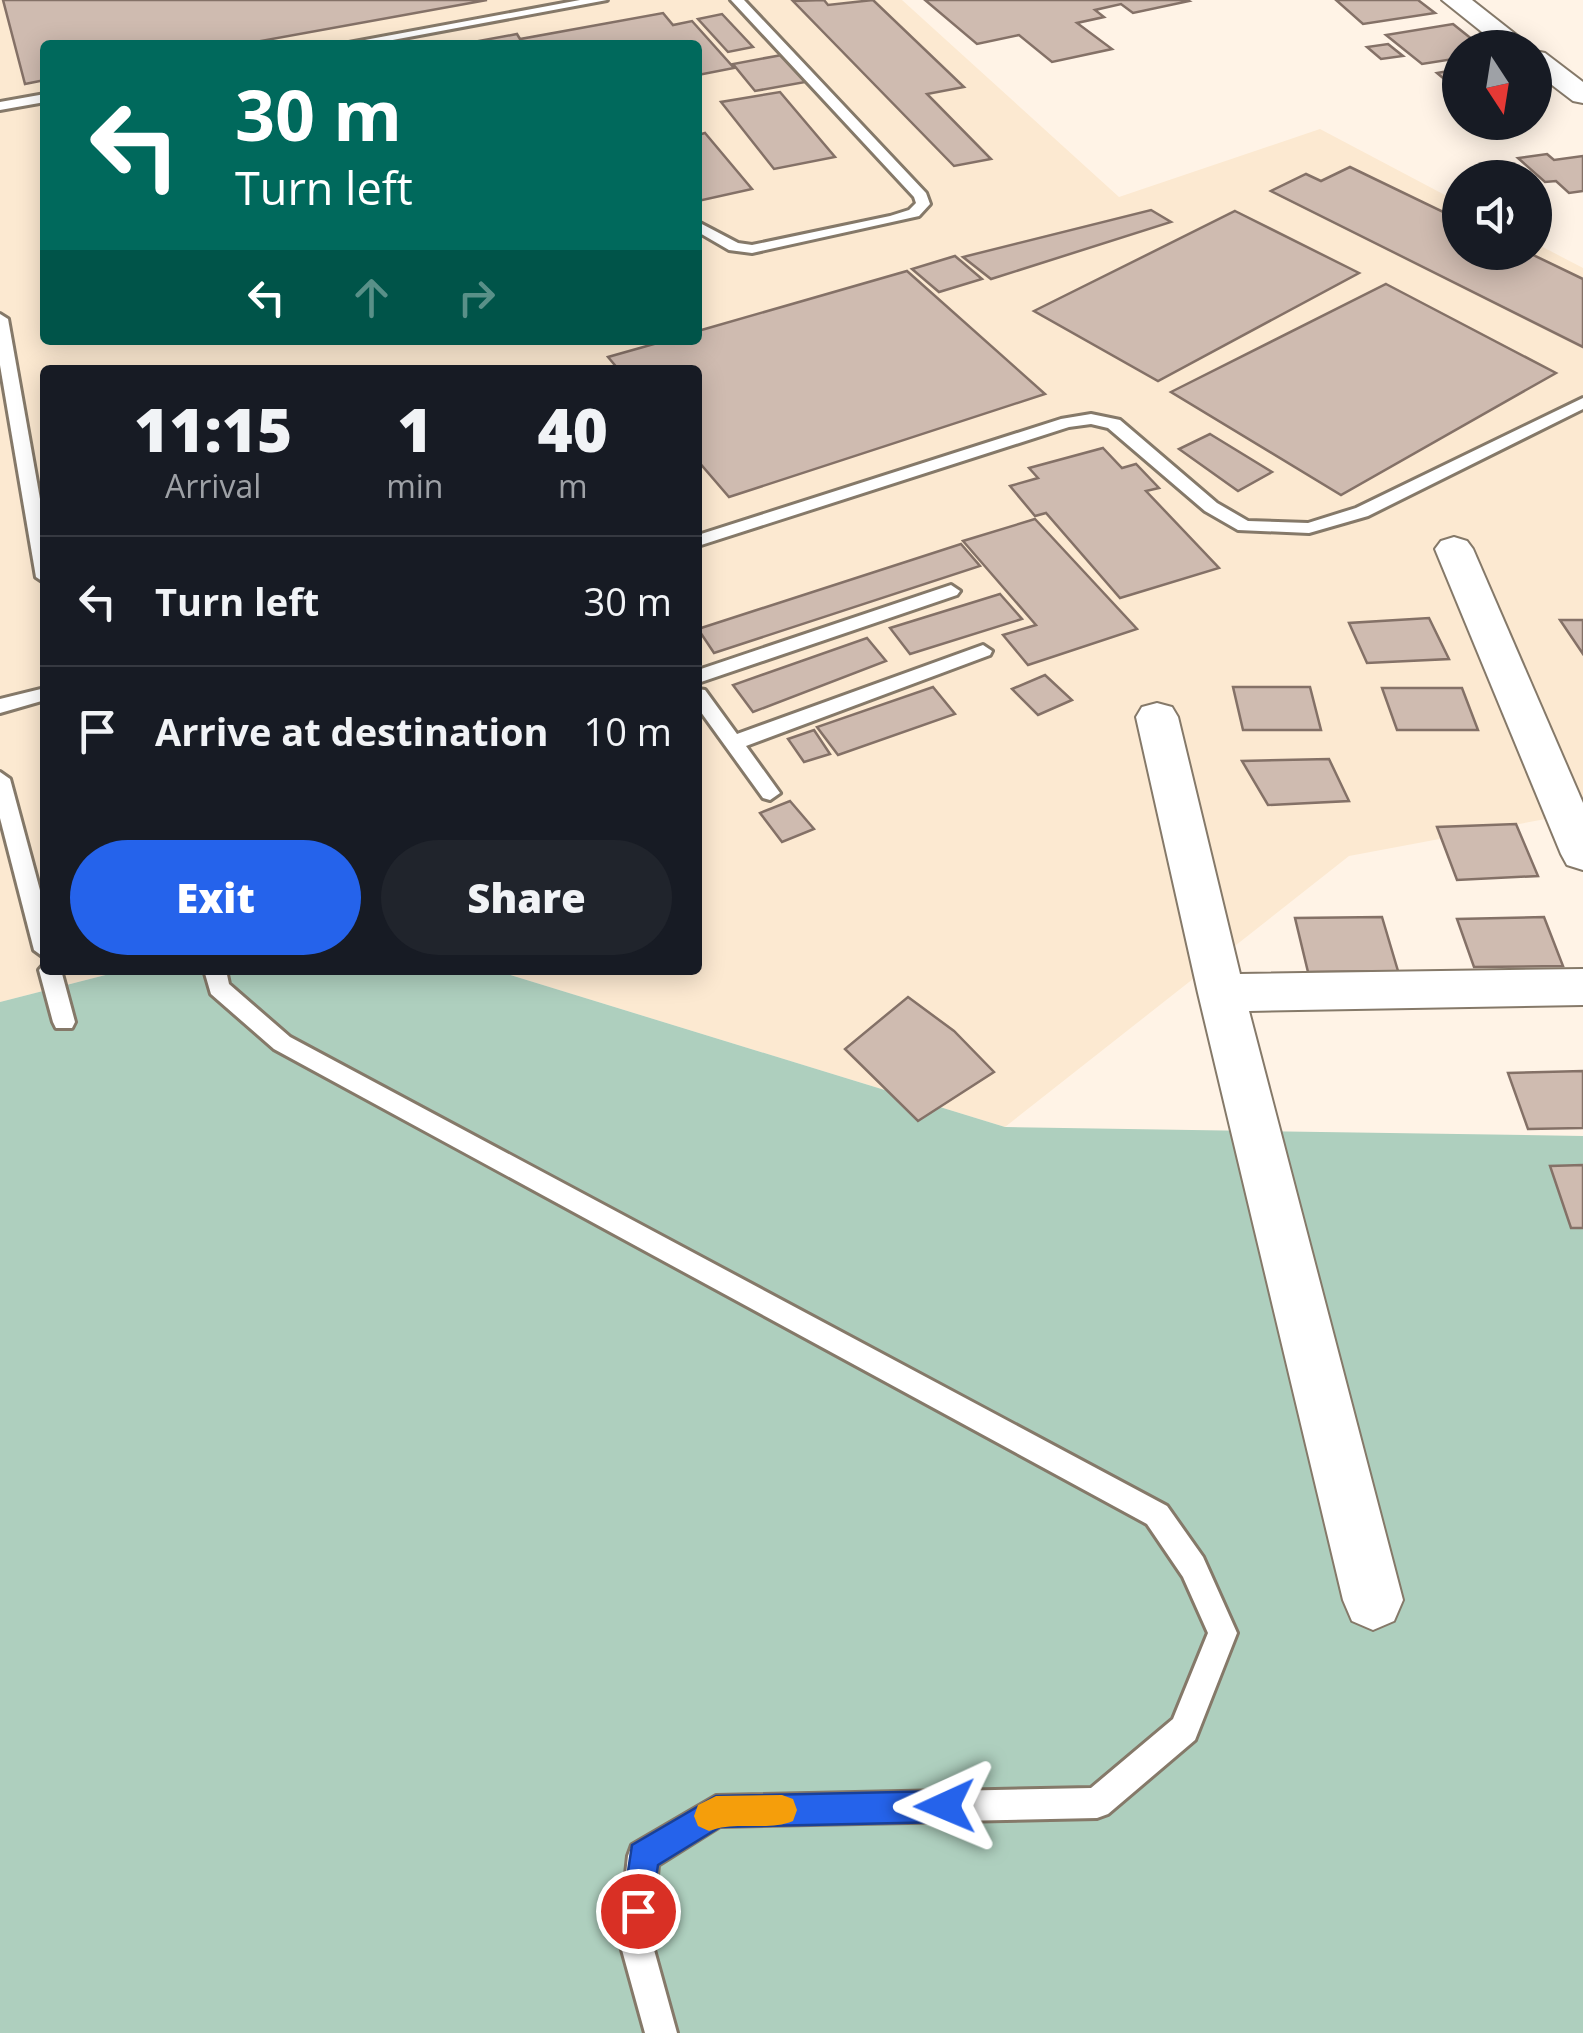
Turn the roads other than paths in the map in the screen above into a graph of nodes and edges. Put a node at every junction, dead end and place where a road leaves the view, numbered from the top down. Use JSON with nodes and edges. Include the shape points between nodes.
{"nodes":[{"id":1,"x":601,"y":0,"type":"edge"},
{"id":2,"x":737,"y":0,"type":"edge"},
{"id":3,"x":1456,"y":0,"type":"edge"},
{"id":4,"x":1496,"y":30,"type":"edge"},
{"id":5,"x":373,"y":40,"type":"edge"},
{"id":6,"x":1552,"y":71,"type":"edge"},
{"id":7,"x":1583,"y":94,"type":"edge"},
{"id":8,"x":40,"y":99,"type":"edge"},
{"id":9,"x":0,"y":106,"type":"edge"},
{"id":10,"x":702,"y":228,"type":"edge"},
{"id":11,"x":0,"y":322,"type":"edge"},
{"id":12,"x":1583,"y":403,"type":"edge"},
{"id":13,"x":702,"y":540,"type":"edge"},
{"id":14,"x":1454,"y":549,"type":"dead end"},
{"id":15,"x":40,"y":550,"type":"edge"},
{"id":16,"x":951,"y":591,"type":"dead end"},
{"id":17,"x":984,"y":651,"type":"dead end"},
{"id":18,"x":702,"y":676,"type":"edge"},
{"id":19,"x":40,"y":695,"type":"edge"},
{"id":20,"x":702,"y":701,"type":"edge"},
{"id":21,"x":0,"y":706,"type":"edge"},
{"id":22,"x":1157,"y":717,"type":"dead end"},
{"id":23,"x":733,"y":743,"type":"junction"},
{"id":24,"x":0,"y":779,"type":"edge"},
{"id":25,"x":770,"y":793,"type":"dead end"},
{"id":26,"x":1583,"y":854,"type":"edge"},
{"id":27,"x":40,"y":931,"type":"edge"},
{"id":28,"x":51,"y":975,"type":"edge"},
{"id":29,"x":216,"y":975,"type":"edge"},
{"id":30,"x":1583,"y":988,"type":"edge"},
{"id":31,"x":1221,"y":993,"type":"junction"},
{"id":32,"x":64,"y":1022,"type":"dead end"},
{"id":33,"x":1373,"y":1600,"type":"dead end"},
{"id":34,"x":661,"y":2033,"type":"edge"}],
"edges":[{"from":1,"to":5,"type":"lane"},
{"from":2,"to":10,"type":"lane","via":[[923,204],[893,220],[752,248],[734,248]]},
{"from":3,"to":4,"type":"street"},
{"from":6,"to":7,"type":"street"},
{"from":8,"to":9,"type":"lane"},
{"from":11,"to":15,"type":"lane"},
{"from":12,"to":13,"type":"lane","via":[[1362,512],[1309,528],[1244,526],[1211,508],[1114,424],[1091,420],[1067,422]]},
{"from":14,"to":26,"type":"street"},
{"from":16,"to":18,"type":"lane"},
{"from":17,"to":23,"type":"lane"},
{"from":19,"to":21,"type":"lane"},
{"from":20,"to":23,"type":"lane"},
{"from":22,"to":31,"type":"street"},
{"from":23,"to":25,"type":"lane"},
{"from":24,"to":27,"type":"lane"},
{"from":28,"to":32,"type":"lane"},
{"from":29,"to":34,"type":"lane","via":[[220,988],[282,1043],[1157,1514],[1193,1567],[1224,1633],[1184,1729],[1098,1803],[716,1811],[643,1856],[635,1939]]},
{"from":30,"to":31,"type":"street"},
{"from":31,"to":33,"type":"street"}]}
